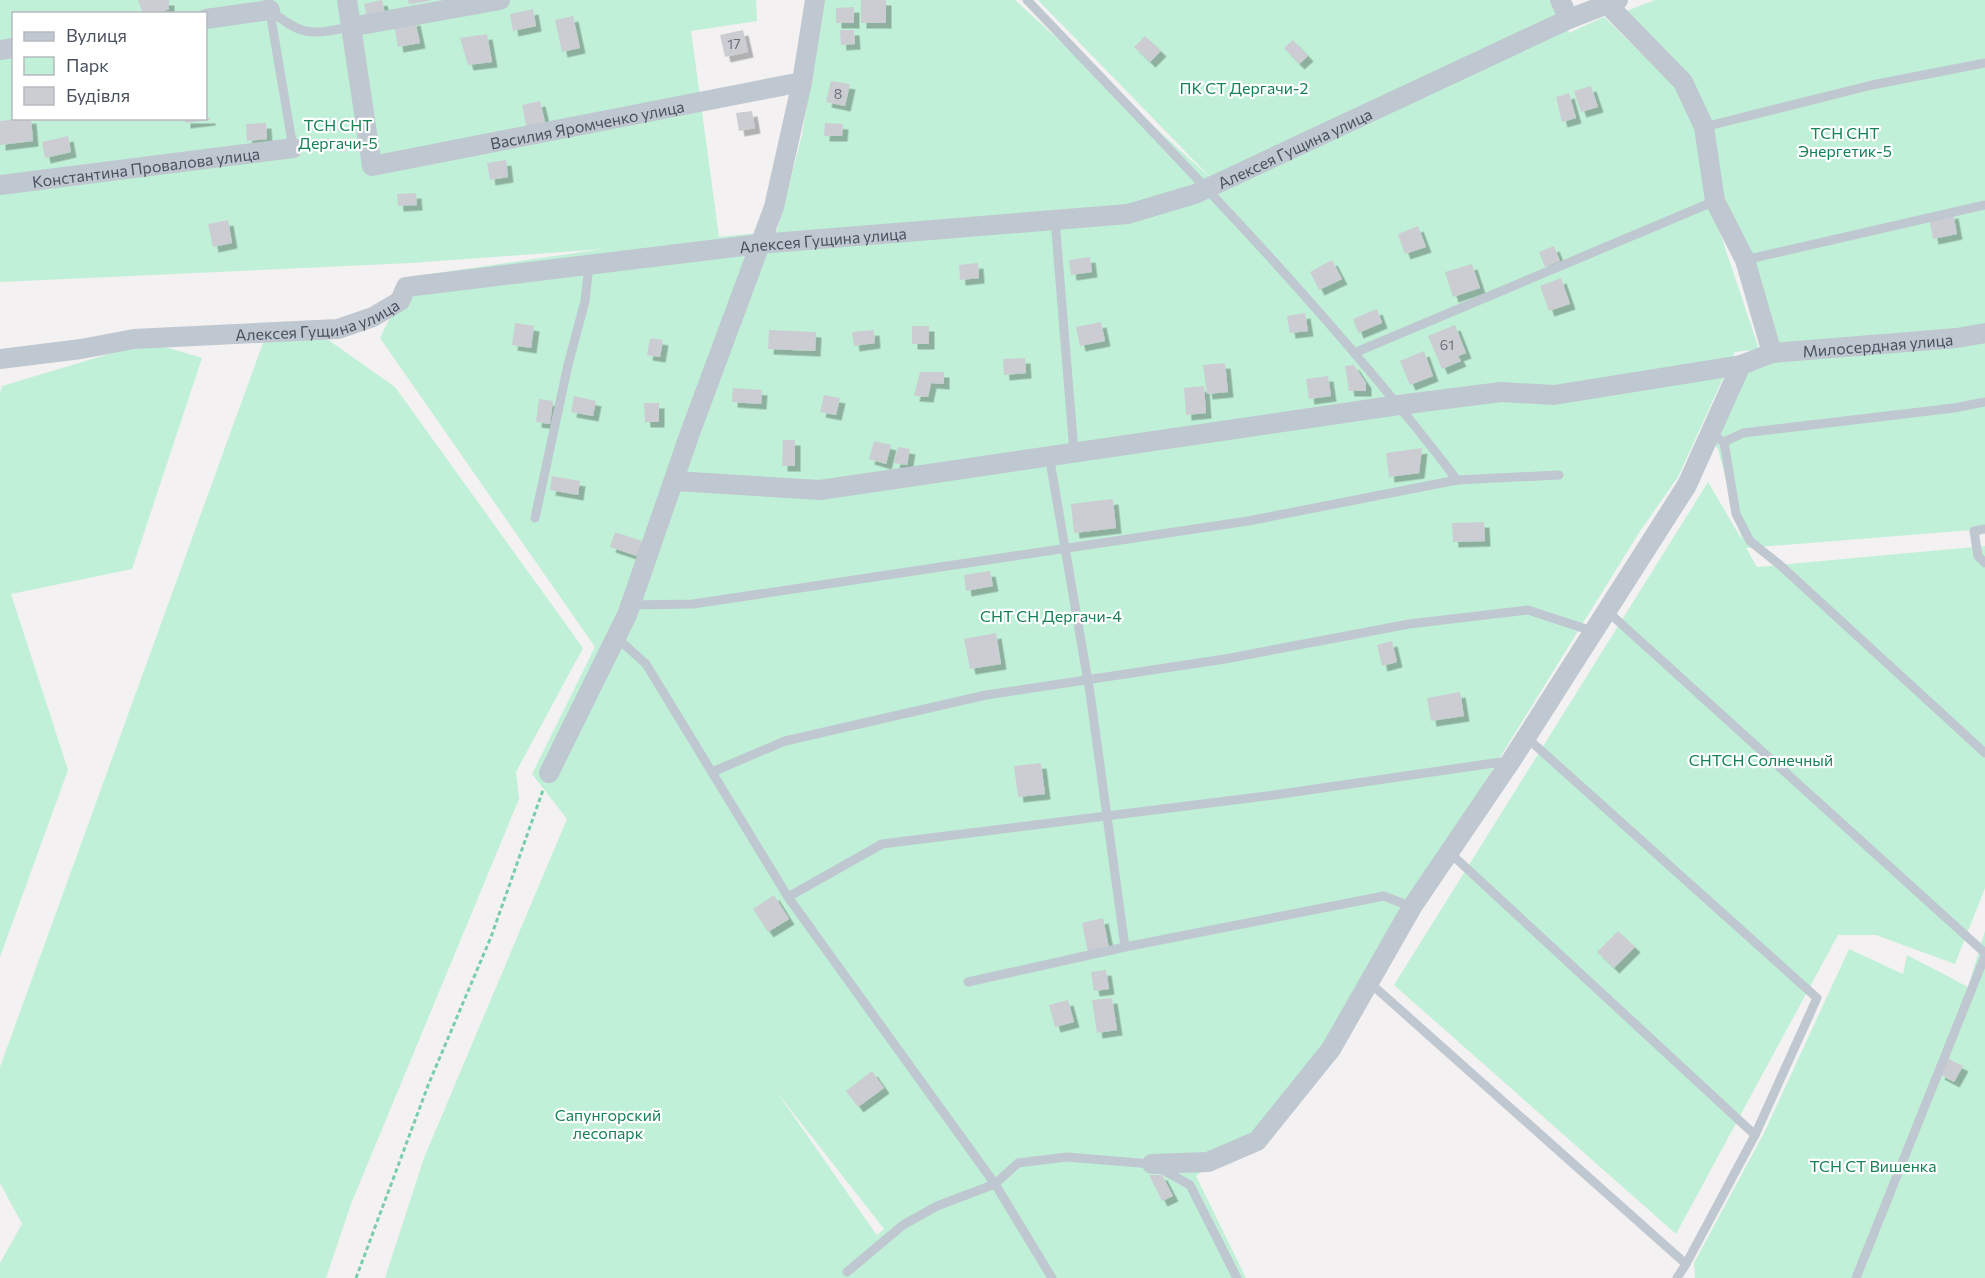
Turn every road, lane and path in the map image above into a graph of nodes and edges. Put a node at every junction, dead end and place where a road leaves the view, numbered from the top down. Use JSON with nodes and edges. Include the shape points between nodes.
{"nodes":[{"id":1,"x":347,"y":0,"type":"edge"},
{"id":2,"x":500,"y":0,"type":"edge"},
{"id":3,"x":815,"y":0,"type":"edge"},
{"id":4,"x":1027,"y":0,"type":"edge"},
{"id":5,"x":1560,"y":0,"type":"edge"},
{"id":6,"x":1613,"y":2,"type":"edge"},
{"id":7,"x":269,"y":5,"type":"edge"},
{"id":8,"x":207,"y":19,"type":"edge"},
{"id":9,"x":1569,"y":19,"type":"junction"},
{"id":10,"x":350,"y":27,"type":"junction"},
{"id":11,"x":1985,"y":63,"type":"edge"},
{"id":12,"x":802,"y":82,"type":"junction"},
{"id":13,"x":1704,"y":127,"type":"junction"},
{"id":14,"x":293,"y":148,"type":"joint"},
{"id":15,"x":0,"y":185,"type":"edge"},
{"id":16,"x":1207,"y":189,"type":"junction"},
{"id":17,"x":1715,"y":201,"type":"junction"},
{"id":18,"x":1985,"y":205,"type":"edge"},
{"id":19,"x":1055,"y":220,"type":"junction"},
{"id":20,"x":760,"y":244,"type":"junction"},
{"id":21,"x":1745,"y":260,"type":"junction"},
{"id":22,"x":590,"y":265,"type":"junction"},
{"id":23,"x":1985,"y":333,"type":"edge"},
{"id":24,"x":1354,"y":353,"type":"junction"},
{"id":25,"x":1772,"y":353,"type":"junction"},
{"id":26,"x":0,"y":359,"type":"edge"},
{"id":27,"x":1741,"y":365,"type":"junction"},
{"id":28,"x":1985,"y":402,"type":"edge"},
{"id":29,"x":1400,"y":405,"type":"junction"},
{"id":30,"x":1716,"y":438,"type":"junction"},
{"id":31,"x":1074,"y":452,"type":"junction"},
{"id":32,"x":1049,"y":455,"type":"junction"},
{"id":33,"x":1558,"y":475,"type":"dead end"},
{"id":34,"x":1456,"y":480,"type":"junction"},
{"id":35,"x":674,"y":481,"type":"junction"},
{"id":36,"x":535,"y":518,"type":"dead end"},
{"id":37,"x":1985,"y":529,"type":"edge"},
{"id":38,"x":1067,"y":548,"type":"junction"},
{"id":39,"x":1985,"y":563,"type":"edge"},
{"id":40,"x":631,"y":605,"type":"junction"},
{"id":41,"x":1606,"y":610,"type":"junction"},
{"id":42,"x":1592,"y":631,"type":"junction"},
{"id":43,"x":616,"y":637,"type":"junction"},
{"id":44,"x":1088,"y":681,"type":"junction"},
{"id":45,"x":1526,"y":737,"type":"junction"},
{"id":46,"x":1985,"y":753,"type":"edge"},
{"id":47,"x":1511,"y":761,"type":"junction"},
{"id":48,"x":712,"y":772,"type":"junction"},
{"id":49,"x":549,"y":773,"type":"joint"},
{"id":50,"x":1107,"y":817,"type":"junction"},
{"id":51,"x":1449,"y":852,"type":"junction"},
{"id":52,"x":789,"y":897,"type":"junction"},
{"id":53,"x":1412,"y":907,"type":"junction"},
{"id":54,"x":1125,"y":947,"type":"junction"},
{"id":55,"x":1985,"y":955,"type":"edge"},
{"id":56,"x":968,"y":982,"type":"dead end"},
{"id":57,"x":1369,"y":982,"type":"junction"},
{"id":58,"x":1755,"y":1135,"type":"junction"},
{"id":59,"x":1152,"y":1164,"type":"junction"},
{"id":60,"x":995,"y":1184,"type":"junction"},
{"id":61,"x":1686,"y":1264,"type":"junction"},
{"id":62,"x":847,"y":1272,"type":"dead end"},
{"id":63,"x":356,"y":1278,"type":"edge"},
{"id":64,"x":1052,"y":1278,"type":"edge"},
{"id":65,"x":1237,"y":1278,"type":"edge"},
{"id":66,"x":1677,"y":1278,"type":"edge"},
{"id":67,"x":1856,"y":1278,"type":"edge"}],
"edges":[{"from":1,"to":10,"type":"street"},
{"from":2,"to":10,"type":"street"},
{"from":3,"to":12,"type":"street"},
{"from":4,"to":16,"type":"lane"},
{"from":5,"to":9,"type":"street"},
{"from":6,"to":9,"type":"street","name":"Алексея Гущина улица"},
{"from":6,"to":13,"type":"street","via":[[1683,82]]},
{"from":7,"to":8,"type":"street"},
{"from":7,"to":10,"type":"lane","via":[[288,24],[315,34]]},
{"from":7,"to":14,"type":"lane"},
{"from":9,"to":16,"type":"street","name":"Алексея Гущина улица"},
{"from":10,"to":12,"type":"street","name":"Василия Яромченко улица","via":[[372,166]]},
{"from":11,"to":13,"type":"lane","via":[[1872,85]]},
{"from":12,"to":20,"type":"street","via":[[774,207]]},
{"from":13,"to":17,"type":"street"},
{"from":14,"to":15,"type":"street","name":"Константина Провалова улица"},
{"from":16,"to":19,"type":"street","name":"Алексея Гущина улица","via":[[1128,213]]},
{"from":16,"to":24,"type":"lane"},
{"from":17,"to":21,"type":"street"},
{"from":17,"to":24,"type":"lane"},
{"from":18,"to":21,"type":"lane"},
{"from":19,"to":20,"type":"street","name":"Алексея Гущина улица"},
{"from":19,"to":31,"type":"lane"},
{"from":20,"to":22,"type":"street","name":"Алексея Гущина улица"},
{"from":20,"to":35,"type":"street"},
{"from":21,"to":25,"type":"street"},
{"from":22,"to":26,"type":"street","name":"Алексея Гущина улица","via":[[406,287],[400,301],[373,317],[338,329],[134,339]]},
{"from":22,"to":36,"type":"lane"},
{"from":23,"to":25,"type":"street","name":"Милосердная улица"},
{"from":24,"to":29,"type":"lane"},
{"from":25,"to":27,"type":"street","name":"Милосердная улица"},
{"from":27,"to":29,"type":"street","name":"Милосердная улица","via":[[1554,395],[1501,392]]},
{"from":27,"to":30,"type":"street"},
{"from":28,"to":30,"type":"lane"},
{"from":29,"to":31,"type":"street","name":"Милосердная улица"},
{"from":29,"to":34,"type":"lane"},
{"from":30,"to":41,"type":"street"},
{"from":30,"to":46,"type":"lane","via":[[1736,514],[1750,542]]},
{"from":31,"to":32,"type":"street","name":"Милосердная улица"},
{"from":32,"to":35,"type":"street","name":"Милосердная улица","via":[[820,490]]},
{"from":32,"to":38,"type":"lane"},
{"from":33,"to":34,"type":"lane"},
{"from":34,"to":38,"type":"lane","via":[[1248,521]]},
{"from":35,"to":40,"type":"street"},
{"from":37,"to":39,"type":"lane","via":[[1974,531],[1978,556]]},
{"from":38,"to":40,"type":"lane","via":[[693,604]]},
{"from":38,"to":44,"type":"lane"},
{"from":40,"to":43,"type":"street"},
{"from":41,"to":42,"type":"street"},
{"from":41,"to":55,"type":"lane"},
{"from":42,"to":44,"type":"lane","via":[[1528,610],[1409,624]]},
{"from":42,"to":45,"type":"street"},
{"from":43,"to":48,"type":"lane","via":[[646,664]]},
{"from":43,"to":49,"type":"street"},
{"from":44,"to":48,"type":"lane","via":[[986,695],[784,741]]},
{"from":44,"to":50,"type":"lane"},
{"from":45,"to":47,"type":"street"},
{"from":45,"to":58,"type":"lane","via":[[1817,998]]},
{"from":47,"to":50,"type":"lane"},
{"from":47,"to":51,"type":"street"},
{"from":48,"to":52,"type":"lane"},
{"from":49,"to":63,"type":"path","via":[[491,937],[429,1083]]},
{"from":50,"to":52,"type":"lane","via":[[882,844]]},
{"from":50,"to":54,"type":"lane"},
{"from":51,"to":53,"type":"street"},
{"from":51,"to":58,"type":"lane"},
{"from":52,"to":60,"type":"lane"},
{"from":53,"to":54,"type":"lane","via":[[1384,896]]},
{"from":53,"to":57,"type":"street"},
{"from":54,"to":56,"type":"lane"},
{"from":55,"to":67,"type":"lane"},
{"from":57,"to":59,"type":"street","via":[[1331,1049],[1257,1141],[1208,1162]]},
{"from":57,"to":61,"type":"lane"},
{"from":58,"to":61,"type":"lane"},
{"from":59,"to":60,"type":"lane","via":[[1067,1157],[1018,1163]]},
{"from":59,"to":65,"type":"lane","via":[[1190,1185]]},
{"from":60,"to":62,"type":"lane","via":[[937,1206],[903,1226]]},
{"from":60,"to":64,"type":"lane"},
{"from":61,"to":66,"type":"lane"}]}
